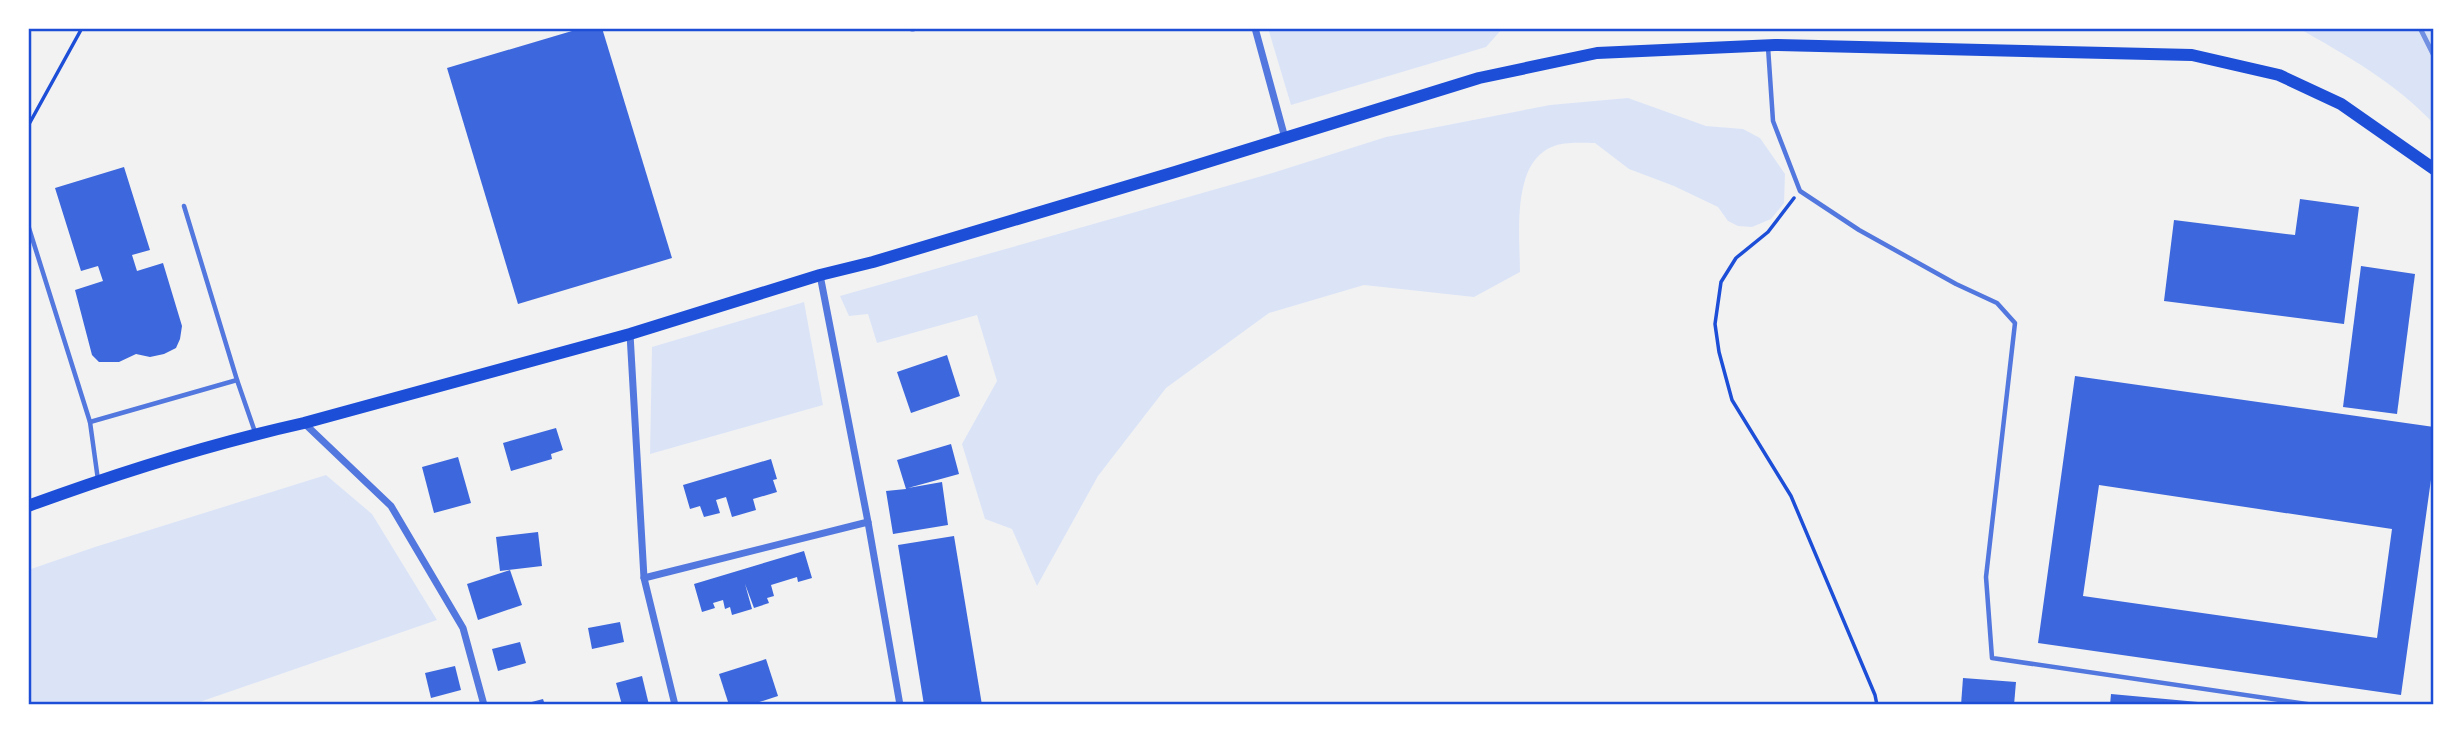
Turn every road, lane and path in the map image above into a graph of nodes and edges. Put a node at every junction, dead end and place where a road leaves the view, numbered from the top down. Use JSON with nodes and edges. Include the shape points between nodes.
{"nodes":[{"id":1,"x":82,"y":28,"type":"edge"},
{"id":2,"x":1255,"y":28,"type":"edge"},
{"id":3,"x":1768,"y":46,"type":"junction"},
{"id":4,"x":28,"y":126,"type":"edge"},
{"id":5,"x":1284,"y":138,"type":"junction"},
{"id":6,"x":2434,"y":169,"type":"edge"},
{"id":7,"x":1800,"y":191,"type":"junction"},
{"id":8,"x":184,"y":206,"type":"dead end"},
{"id":9,"x":28,"y":225,"type":"edge"},
{"id":10,"x":820,"y":275,"type":"junction"},
{"id":11,"x":630,"y":334,"type":"junction"},
{"id":12,"x":237,"y":380,"type":"junction"},
{"id":13,"x":90,"y":422,"type":"junction"},
{"id":14,"x":304,"y":423,"type":"junction"},
{"id":15,"x":256,"y":434,"type":"junction"},
{"id":16,"x":98,"y":480,"type":"junction"},
{"id":17,"x":28,"y":506,"type":"edge"},
{"id":18,"x":868,"y":522,"type":"junction"},
{"id":19,"x":644,"y":578,"type":"junction"},
{"id":20,"x":2434,"y":693,"type":"edge"},
{"id":21,"x":484,"y":705,"type":"edge"},
{"id":22,"x":675,"y":705,"type":"edge"},
{"id":23,"x":900,"y":705,"type":"edge"},
{"id":24,"x":1877,"y":705,"type":"edge"},
{"id":25,"x":2314,"y":705,"type":"edge"},
{"id":26,"x":2433,"y":705,"type":"edge"}],
"edges":[{"from":1,"to":4,"type":"path"},
{"from":2,"to":5,"type":"street"},
{"from":3,"to":5,"type":"main road","via":[[1597,53],[1479,78]]},
{"from":3,"to":6,"type":"main road","via":[[2192,55],[2279,75],[2341,104]]},
{"from":3,"to":7,"type":"lane","via":[[1773,121]]},
{"from":5,"to":10,"type":"main road"},
{"from":7,"to":24,"type":"path","via":[[1768,232],[1736,258],[1721,282],[1716,333],[1732,400],[1791,496]]},
{"from":7,"to":25,"type":"lane","via":[[1859,230],[1997,303],[2015,323],[1986,577],[1992,658]]},
{"from":8,"to":12,"type":"lane"},
{"from":9,"to":13,"type":"lane"},
{"from":10,"to":11,"type":"main road"},
{"from":10,"to":18,"type":"street"},
{"from":11,"to":14,"type":"main road"},
{"from":11,"to":19,"type":"street"},
{"from":12,"to":13,"type":"lane"},
{"from":12,"to":15,"type":"lane"},
{"from":13,"to":16,"type":"lane"},
{"from":14,"to":15,"type":"main road"},
{"from":14,"to":21,"type":"street","via":[[391,506],[463,628]]},
{"from":15,"to":16,"type":"main road"},
{"from":16,"to":17,"type":"main road"},
{"from":18,"to":19,"type":"street"},
{"from":18,"to":23,"type":"street"},
{"from":19,"to":22,"type":"street"},
{"from":20,"to":26,"type":"lane"}]}
